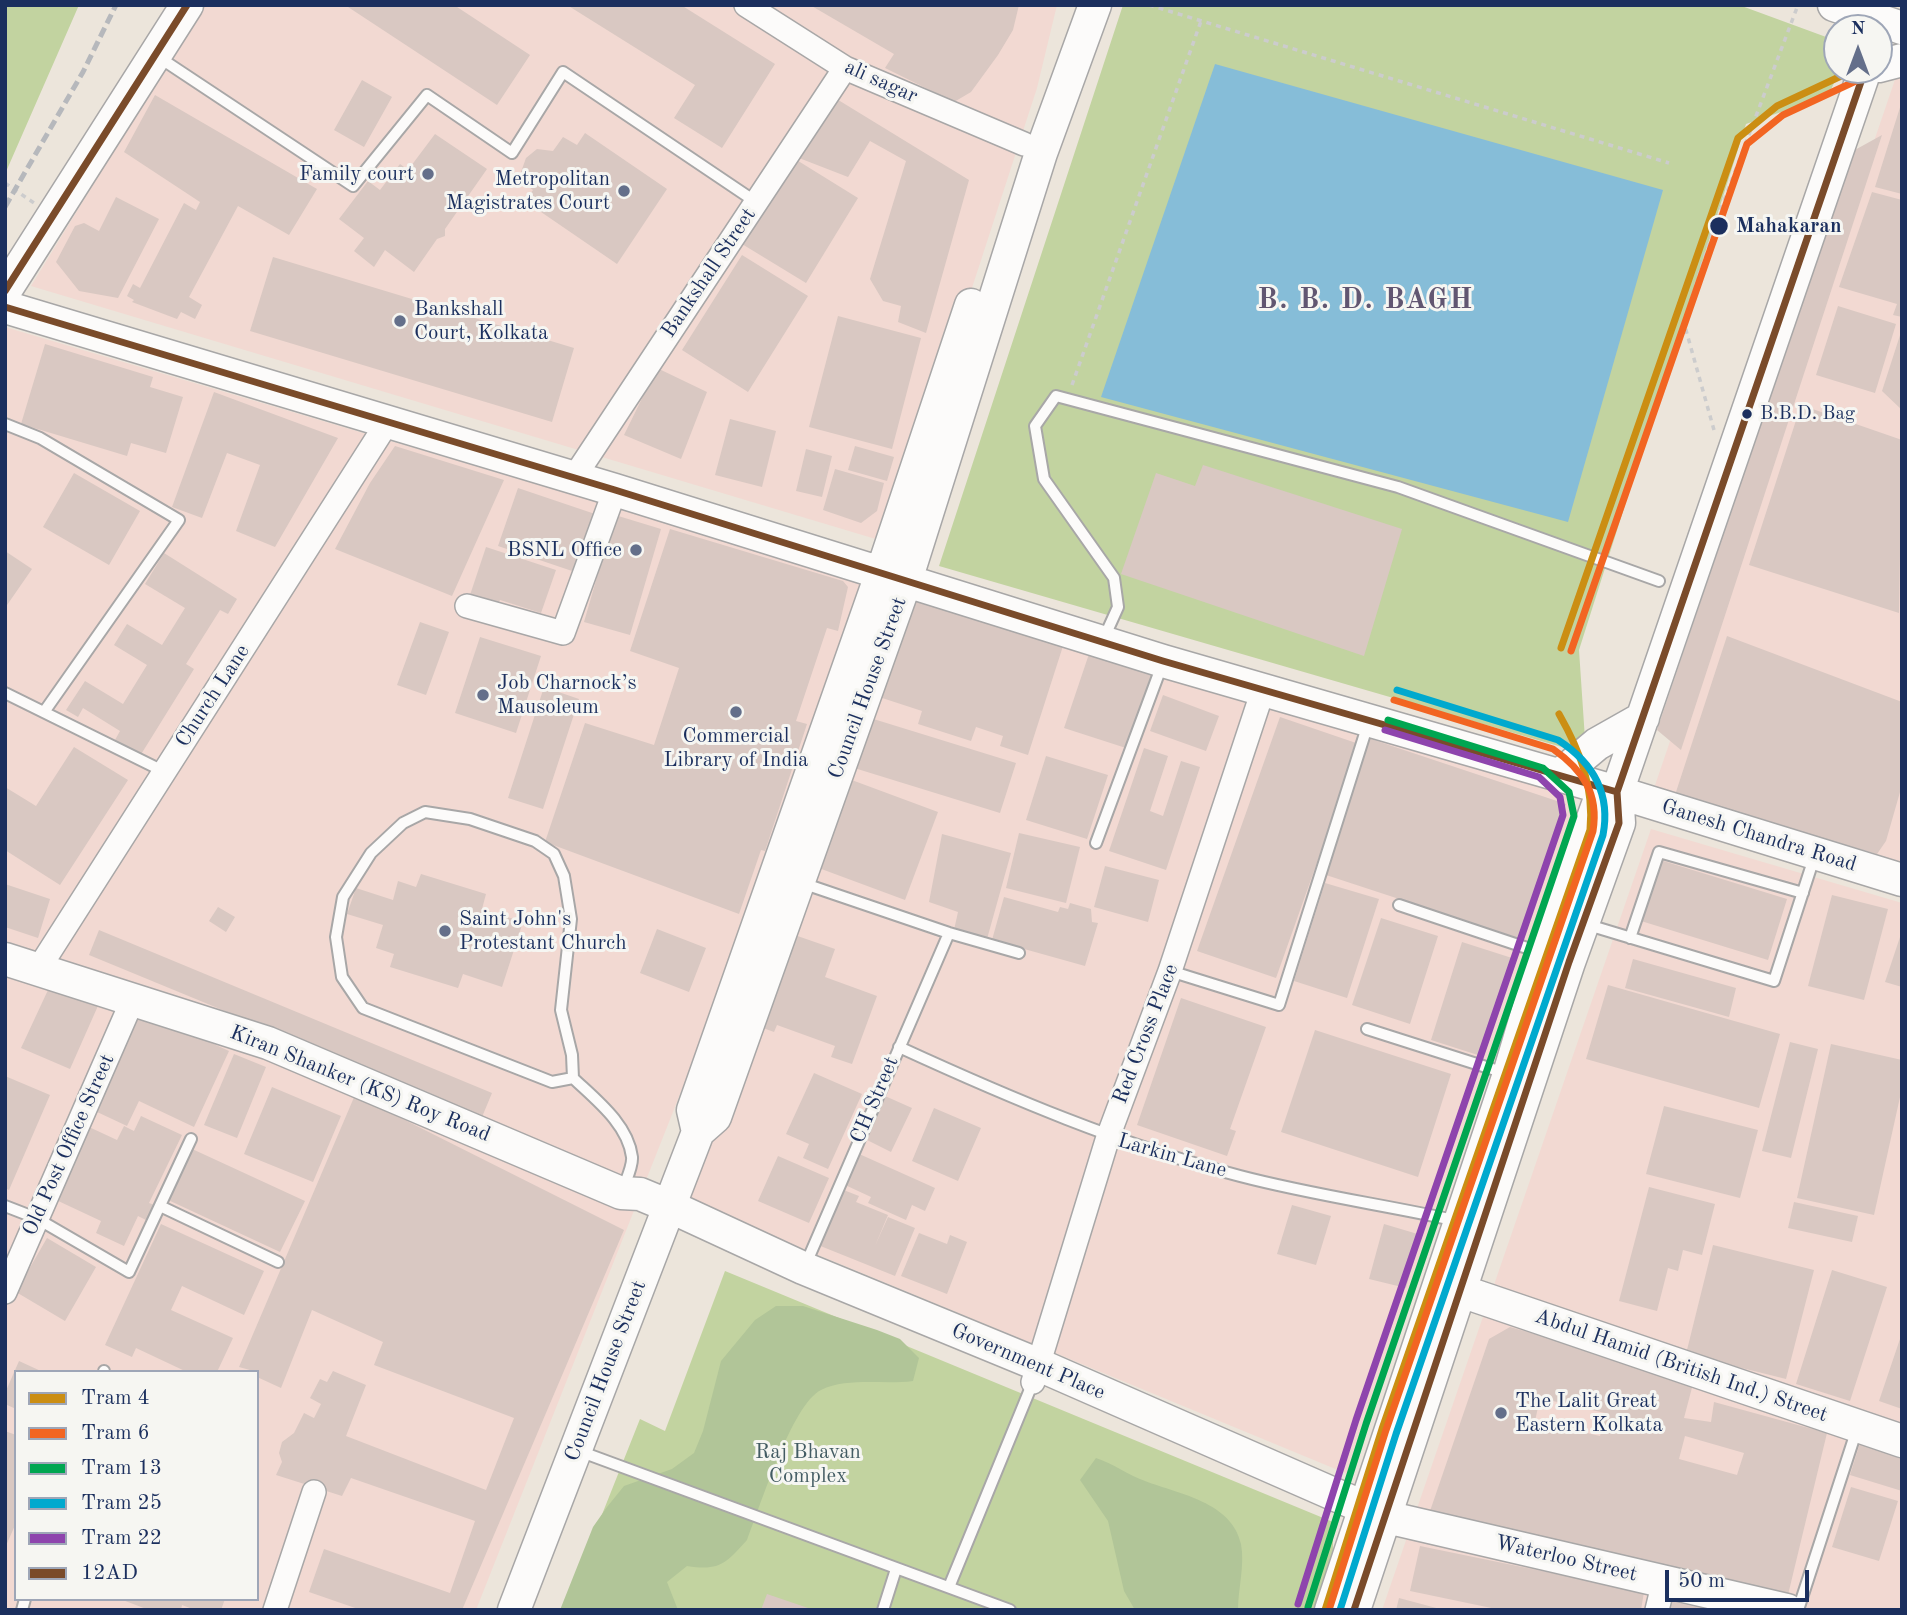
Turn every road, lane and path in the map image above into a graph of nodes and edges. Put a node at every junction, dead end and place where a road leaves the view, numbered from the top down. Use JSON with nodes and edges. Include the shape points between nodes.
{"nodes":[{"id":1,"x":187,"y":5,"type":"edge"},
{"id":2,"x":746,"y":5,"type":"edge"},
{"id":3,"x":1073,"y":5,"type":"edge"},
{"id":4,"x":1095,"y":5,"type":"edge"},
{"id":5,"x":1149,"y":5,"type":"edge"},
{"id":6,"x":1798,"y":5,"type":"edge"},
{"id":7,"x":1834,"y":5,"type":"edge"},
{"id":8,"x":1861,"y":14,"type":"edge"},
{"id":9,"x":1201,"y":21,"type":"junction"},
{"id":10,"x":155,"y":55,"type":"junction"},
{"id":11,"x":845,"y":68,"type":"junction"},
{"id":12,"x":1860,"y":84,"type":"edge"},
{"id":13,"x":1033,"y":148,"type":"junction"},
{"id":14,"x":1670,"y":163,"type":"dead end"},
{"id":15,"x":5,"y":183,"type":"edge"},
{"id":16,"x":756,"y":202,"type":"junction"},
{"id":17,"x":53,"y":217,"type":"junction"},
{"id":18,"x":5,"y":292,"type":"edge"},
{"id":19,"x":5,"y":307,"type":"edge"},
{"id":20,"x":1070,"y":391,"type":"dead end"},
{"id":21,"x":1710,"y":420,"type":"dead end"},
{"id":22,"x":387,"y":423,"type":"junction"},
{"id":23,"x":5,"y":424,"type":"edge"},
{"id":24,"x":573,"y":479,"type":"junction"},
{"id":25,"x":615,"y":490,"type":"junction"},
{"id":26,"x":894,"y":576,"type":"junction"},
{"id":27,"x":1659,"y":581,"type":"dead end"},
{"id":28,"x":467,"y":606,"type":"dead end"},
{"id":29,"x":1102,"y":641,"type":"junction"},
{"id":30,"x":1163,"y":661,"type":"junction"},
{"id":31,"x":1264,"y":687,"type":"junction"},
{"id":32,"x":5,"y":693,"type":"edge"},
{"id":33,"x":44,"y":712,"type":"junction"},
{"id":34,"x":1643,"y":718,"type":"junction"},
{"id":35,"x":1369,"y":721,"type":"junction"},
{"id":36,"x":164,"y":772,"type":"junction"},
{"id":37,"x":1560,"y":775,"type":"junction"},
{"id":38,"x":1617,"y":792,"type":"junction"},
{"id":39,"x":1096,"y":843,"type":"dead end"},
{"id":40,"x":1815,"y":855,"type":"junction"},
{"id":41,"x":1902,"y":880,"type":"edge"},
{"id":42,"x":799,"y":881,"type":"junction"},
{"id":43,"x":1803,"y":893,"type":"junction"},
{"id":44,"x":1399,"y":905,"type":"dead end"},
{"id":45,"x":1583,"y":923,"type":"junction"},
{"id":46,"x":948,"y":933,"type":"junction"},
{"id":47,"x":1630,"y":938,"type":"junction"},
{"id":48,"x":1019,"y":953,"type":"dead end"},
{"id":49,"x":1557,"y":958,"type":"junction"},
{"id":50,"x":5,"y":959,"type":"edge"},
{"id":51,"x":39,"y":968,"type":"junction"},
{"id":52,"x":1170,"y":971,"type":"junction"},
{"id":53,"x":133,"y":999,"type":"junction"},
{"id":54,"x":1367,"y":1029,"type":"dead end"},
{"id":55,"x":899,"y":1047,"type":"junction"},
{"id":56,"x":1520,"y":1077,"type":"junction"},
{"id":57,"x":573,"y":1078,"type":"junction"},
{"id":58,"x":698,"y":1132,"type":"junction"},
{"id":59,"x":1108,"y":1137,"type":"junction"},
{"id":60,"x":191,"y":1139,"type":"dead end"},
{"id":61,"x":621,"y":1193,"type":"junction"},
{"id":62,"x":5,"y":1206,"type":"edge"},
{"id":63,"x":160,"y":1206,"type":"junction"},
{"id":64,"x":666,"y":1214,"type":"junction"},
{"id":65,"x":36,"y":1219,"type":"junction"},
{"id":66,"x":1459,"y":1221,"type":"junction"},
{"id":67,"x":278,"y":1262,"type":"dead end"},
{"id":68,"x":803,"y":1268,"type":"junction"},
{"id":69,"x":1461,"y":1291,"type":"junction"},
{"id":70,"x":5,"y":1292,"type":"edge"},
{"id":71,"x":1036,"y":1374,"type":"junction"},
{"id":72,"x":1858,"y":1427,"type":"junction"},
{"id":73,"x":1902,"y":1441,"type":"edge"},
{"id":74,"x":576,"y":1450,"type":"junction"},
{"id":75,"x":314,"y":1492,"type":"dead end"},
{"id":76,"x":1373,"y":1519,"type":"junction"},
{"id":77,"x":896,"y":1569,"type":"junction"},
{"id":78,"x":949,"y":1587,"type":"junction"},
{"id":79,"x":1661,"y":1596,"type":"edge"},
{"id":80,"x":275,"y":1610,"type":"edge"},
{"id":81,"x":514,"y":1610,"type":"edge"},
{"id":82,"x":883,"y":1610,"type":"edge"},
{"id":83,"x":1010,"y":1610,"type":"edge"},
{"id":84,"x":1331,"y":1610,"type":"edge"},
{"id":85,"x":1354,"y":1610,"type":"edge"},
{"id":86,"x":1787,"y":1610,"type":"edge"},
{"id":87,"x":1798,"y":1610,"type":"edge"}],
"edges":[{"from":1,"to":10,"type":"main road"},
{"from":2,"to":11,"type":"street","name":"ali sagar"},
{"from":3,"to":13,"type":"main road"},
{"from":4,"to":13,"type":"main road"},
{"from":5,"to":9,"type":"path"},
{"from":6,"to":21,"type":"path","via":[[1714,227],[1684,323]]},
{"from":7,"to":8,"type":"main road"},
{"from":9,"to":14,"type":"path"},
{"from":9,"to":20,"type":"path"},
{"from":10,"to":16,"type":"lane","via":[[353,186],[427,95],[512,153],[563,72]]},
{"from":10,"to":17,"type":"main road"},
{"from":11,"to":13,"type":"street","name":"ali sagar"},
{"from":11,"to":16,"type":"street","name":"Bankshall Street"},
{"from":12,"to":34,"type":"main road"},
{"from":13,"to":26,"type":"main road"},
{"from":15,"to":17,"type":"path"},
{"from":16,"to":24,"type":"street","name":"Bankshall Street"},
{"from":17,"to":18,"type":"main road"},
{"from":19,"to":22,"type":"main road","name":"Ganesh Chandra Road"},
{"from":22,"to":24,"type":"main road","name":"Ganesh Chandra Road"},
{"from":22,"to":36,"type":"street","name":"Church Lane"},
{"from":23,"to":33,"type":"lane","via":[[40,438],[179,520]]},
{"from":24,"to":25,"type":"main road","name":"Ganesh Chandra Road"},
{"from":25,"to":26,"type":"main road","name":"Ganesh Chandra Road"},
{"from":25,"to":28,"type":"street","via":[[563,633]]},
{"from":26,"to":29,"type":"main road","name":"Ganesh Chandra Road"},
{"from":26,"to":42,"type":"main road","name":"Council House Street"},
{"from":26,"to":58,"type":"main road","name":"Council House Street","via":[[693,1110]]},
{"from":27,"to":29,"type":"lane","via":[[1398,488],[1056,396],[1035,426],[1044,479],[1114,578],[1118,607]]},
{"from":29,"to":30,"type":"main road","name":"Ganesh Chandra Road"},
{"from":30,"to":31,"type":"main road","name":"Ganesh Chandra Road"},
{"from":30,"to":39,"type":"lane"},
{"from":31,"to":35,"type":"main road","name":"Ganesh Chandra Road"},
{"from":31,"to":52,"type":"street","name":"Red Cross Place"},
{"from":32,"to":33,"type":"lane"},
{"from":33,"to":36,"type":"lane"},
{"from":34,"to":37,"type":"main road","via":[[1597,744]]},
{"from":34,"to":38,"type":"main road"},
{"from":35,"to":37,"type":"main road","name":"Ganesh Chandra Road"},
{"from":35,"to":52,"type":"lane","via":[[1279,1005]]},
{"from":36,"to":51,"type":"street","name":"Church Lane"},
{"from":37,"to":38,"type":"main road","name":"Ganesh Chandra Road"},
{"from":38,"to":40,"type":"main road","name":"Ganesh Chandra Road"},
{"from":38,"to":45,"type":"main road","via":[[1619,822]]},
{"from":38,"to":49,"type":"main road","via":[[1598,804]]},
{"from":40,"to":41,"type":"main road","name":"Ganesh Chandra Road"},
{"from":40,"to":43,"type":"lane"},
{"from":42,"to":46,"type":"lane"},
{"from":42,"to":58,"type":"main road","name":"Council House Street","via":[[715,1117]]},
{"from":43,"to":47,"type":"lane","via":[[1659,852]]},
{"from":43,"to":47,"type":"lane","via":[[1774,981]]},
{"from":44,"to":49,"type":"lane"},
{"from":45,"to":47,"type":"lane"},
{"from":45,"to":49,"type":"main road"},
{"from":46,"to":48,"type":"lane"},
{"from":46,"to":55,"type":"lane","name":"CH Street"},
{"from":49,"to":56,"type":"main road"},
{"from":50,"to":51,"type":"main road","name":"Kiran Shanker (KS) Roy Road"},
{"from":51,"to":53,"type":"main road","name":"Kiran Shanker (KS) Roy Road"},
{"from":52,"to":59,"type":"street","name":"Red Cross Place"},
{"from":53,"to":61,"type":"main road","name":"Kiran Shanker (KS) Roy Road","via":[[268,1042]]},
{"from":53,"to":65,"type":"street","name":"Old Post Office Street"},
{"from":54,"to":56,"type":"lane"},
{"from":55,"to":59,"type":"lane","name":"Larkin Lane"},
{"from":55,"to":68,"type":"lane","name":"CH Street"},
{"from":56,"to":66,"type":"main road"},
{"from":56,"to":69,"type":"main road"},
{"from":57,"to":57,"type":"lane","via":[[561,1010],[571,919],[565,876],[554,854],[534,841],[470,819],[425,813],[403,823],[370,853],[343,897],[335,936],[342,977],[354,997],[363,1008],[552,1082]]},
{"from":57,"to":61,"type":"lane","via":[[604,1108],[625,1138],[633,1158]]},
{"from":58,"to":64,"type":"main road","name":"Council House Street"},
{"from":59,"to":66,"type":"lane","name":"Larkin Lane","via":[[1242,1176]]},
{"from":59,"to":71,"type":"street","name":"Red Cross Place"},
{"from":60,"to":63,"type":"lane"},
{"from":61,"to":64,"type":"main road","name":"Kiran Shanker (KS) Roy Road","via":[[640,1194]]},
{"from":62,"to":65,"type":"lane"},
{"from":63,"to":65,"type":"lane","via":[[129,1272]]},
{"from":63,"to":67,"type":"lane"},
{"from":64,"to":68,"type":"main road","name":"Government Place"},
{"from":64,"to":71,"type":"main road"},
{"from":64,"to":74,"type":"main road","name":"Council House Street"},
{"from":65,"to":70,"type":"street","name":"Old Post Office Street"},
{"from":66,"to":76,"type":"main road"},
{"from":68,"to":71,"type":"main road","name":"Government Place"},
{"from":69,"to":72,"type":"main road","name":"Abdul Hamid (British Ind.) Street"},
{"from":69,"to":76,"type":"main road"},
{"from":71,"to":76,"type":"main road","name":"Government Place"},
{"from":71,"to":78,"type":"lane"},
{"from":72,"to":73,"type":"main road","name":"Abdul Hamid (British Ind.) Street"},
{"from":72,"to":87,"type":"lane"},
{"from":74,"to":77,"type":"lane"},
{"from":74,"to":81,"type":"main road","name":"Council House Street"},
{"from":75,"to":80,"type":"street"},
{"from":76,"to":79,"type":"main road","name":"Waterloo Street"},
{"from":76,"to":84,"type":"main road"},
{"from":76,"to":85,"type":"main road"},
{"from":77,"to":78,"type":"lane"},
{"from":77,"to":82,"type":"lane"},
{"from":78,"to":83,"type":"lane"},
{"from":79,"to":86,"type":"main road","name":"Waterloo Street"}]}
